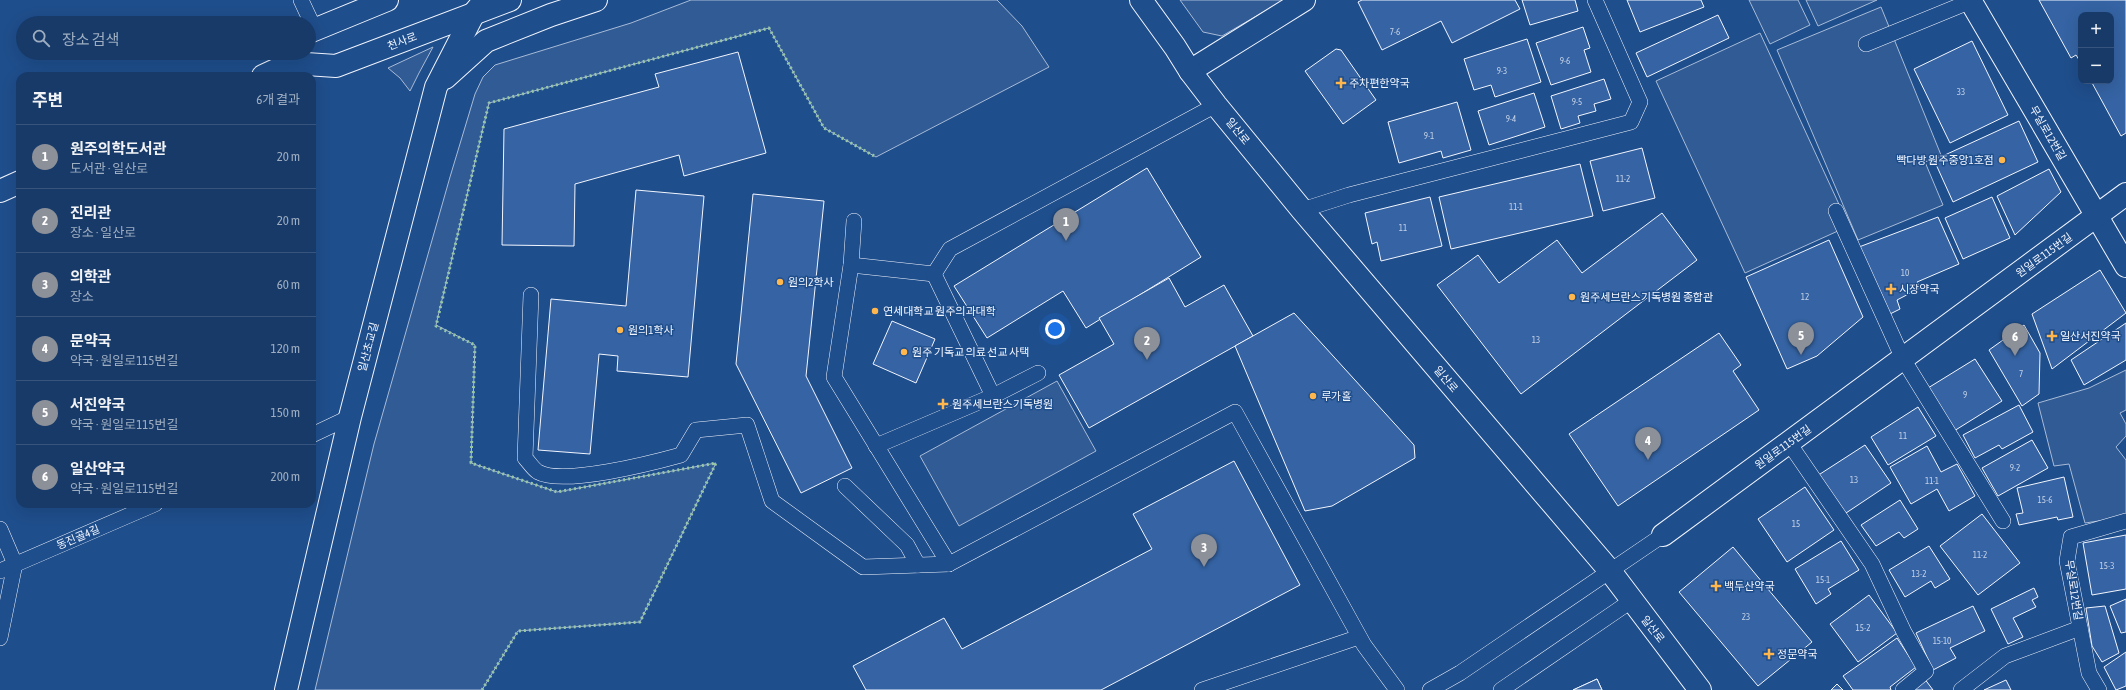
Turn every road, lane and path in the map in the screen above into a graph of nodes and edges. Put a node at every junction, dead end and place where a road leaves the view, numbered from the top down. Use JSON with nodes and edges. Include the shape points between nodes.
{"nodes":[{"id":1,"x":301,"y":0,"type":"edge"},
{"id":2,"x":387,"y":0,"type":"edge"},
{"id":3,"x":510,"y":0,"type":"edge"},
{"id":4,"x":596,"y":0,"type":"edge"},
{"id":5,"x":1141,"y":0,"type":"edge"},
{"id":6,"x":1304,"y":0,"type":"edge"},
{"id":7,"x":1595,"y":0,"type":"edge"},
{"id":8,"x":1971,"y":1,"type":"edge"},
{"id":9,"x":479,"y":6,"type":"edge"},
{"id":10,"x":307,"y":16,"type":"edge"},
{"id":11,"x":316,"y":29,"type":"edge"},
{"id":12,"x":1866,"y":44,"type":"dead end"},
{"id":13,"x":291,"y":60,"type":"edge"},
{"id":14,"x":304,"y":60,"type":"edge"},
{"id":15,"x":1190,"y":71,"type":"junction"},
{"id":16,"x":270,"y":72,"type":"edge"},
{"id":17,"x":436,"y":87,"type":"junction"},
{"id":18,"x":1216,"y":105,"type":"junction"},
{"id":19,"x":16,"y":184,"type":"edge"},
{"id":20,"x":0,"y":191,"type":"edge"},
{"id":21,"x":2126,"y":194,"type":"edge"},
{"id":22,"x":1302,"y":210,"type":"junction"},
{"id":23,"x":1836,"y":211,"type":"dead end"},
{"id":24,"x":2096,"y":216,"type":"junction"},
{"id":25,"x":854,"y":221,"type":"dead end"},
{"id":26,"x":851,"y":265,"type":"junction"},
{"id":27,"x":2126,"y":266,"type":"edge"},
{"id":28,"x":934,"y":274,"type":"junction"},
{"id":29,"x":532,"y":295,"type":"dead end"},
{"id":30,"x":1903,"y":359,"type":"junction"},
{"id":31,"x":1038,"y":373,"type":"dead end"},
{"id":32,"x":993,"y":396,"type":"junction"},
{"id":33,"x":350,"y":417,"type":"junction"},
{"id":34,"x":316,"y":433,"type":"edge"},
{"id":35,"x":1789,"y":443,"type":"junction"},
{"id":36,"x":876,"y":446,"type":"junction"},
{"id":37,"x":845,"y":486,"type":"dead end"},
{"id":38,"x":146,"y":508,"type":"edge"},
{"id":39,"x":2003,"y":521,"type":"dead end"},
{"id":40,"x":2126,"y":521,"type":"edge"},
{"id":41,"x":0,"y":529,"type":"edge"},
{"id":42,"x":1663,"y":535,"type":"joint"},
{"id":43,"x":15,"y":564,"type":"junction"},
{"id":44,"x":949,"y":564,"type":"junction"},
{"id":45,"x":918,"y":566,"type":"junction"},
{"id":46,"x":0,"y":571,"type":"edge"},
{"id":47,"x":1610,"y":572,"type":"junction"},
{"id":48,"x":1631,"y":601,"type":"junction"},
{"id":49,"x":2080,"y":628,"type":"junction"},
{"id":50,"x":1360,"y":637,"type":"junction"},
{"id":51,"x":0,"y":638,"type":"edge"},
{"id":52,"x":286,"y":690,"type":"edge"},
{"id":53,"x":1202,"y":690,"type":"edge"},
{"id":54,"x":1398,"y":690,"type":"edge"},
{"id":55,"x":1430,"y":690,"type":"edge"},
{"id":56,"x":1501,"y":690,"type":"edge"},
{"id":57,"x":1700,"y":690,"type":"edge"},
{"id":58,"x":1903,"y":690,"type":"edge"},
{"id":59,"x":1961,"y":690,"type":"edge"},
{"id":60,"x":2099,"y":690,"type":"edge"}],
"edges":[{"from":1,"to":10,"type":"lane"},
{"from":2,"to":11,"type":"street"},
{"from":3,"to":9,"type":"street","name":"천사로"},
{"from":4,"to":17,"type":"street","via":[[551,14],[486,41]]},
{"from":5,"to":15,"type":"street","name":"일산로"},
{"from":6,"to":15,"type":"street"},
{"from":7,"to":22,"type":"lane","via":[[1640,102],[1631,122],[1349,195]]},
{"from":8,"to":12,"type":"lane"},
{"from":8,"to":24,"type":"street","name":"무실로12번길"},
{"from":9,"to":14,"type":"street","name":"천사로","via":[[336,66]]},
{"from":9,"to":17,"type":"street","name":"일산초교길"},
{"from":13,"to":16,"type":"street","name":"천사로"},
{"from":15,"to":18,"type":"street","name":"일산로"},
{"from":17,"to":33,"type":"street","name":"일산초교길"},
{"from":18,"to":22,"type":"street","name":"일산로"},
{"from":18,"to":28,"type":"lane","via":[[950,249]]},
{"from":19,"to":20,"type":"street"},
{"from":21,"to":24,"type":"street","name":"원일로115번길"},
{"from":22,"to":47,"type":"street","name":"일산로"},
{"from":23,"to":30,"type":"lane"},
{"from":24,"to":27,"type":"street","name":"무실로12번길"},
{"from":24,"to":30,"type":"street","name":"원일로115번길"},
{"from":25,"to":26,"type":"lane"},
{"from":26,"to":28,"type":"lane"},
{"from":26,"to":36,"type":"lane","via":[[834,377]]},
{"from":28,"to":32,"type":"lane"},
{"from":29,"to":45,"type":"lane","via":[[525,458],[538,472],[567,477],[639,466],[681,455],[696,430],[747,425],[772,501],[863,567]]},
{"from":30,"to":35,"type":"street","name":"원일로115번길"},
{"from":30,"to":39,"type":"lane"},
{"from":31,"to":32,"type":"lane"},
{"from":32,"to":36,"type":"lane"},
{"from":33,"to":34,"type":"lane"},
{"from":33,"to":52,"type":"street","name":"일산초교길"},
{"from":35,"to":42,"type":"street","name":"원일로115번길"},
{"from":35,"to":58,"type":"lane","via":[[1872,564],[1904,632],[1926,671]]},
{"from":36,"to":44,"type":"lane"},
{"from":37,"to":45,"type":"lane","via":[[908,545]]},
{"from":38,"to":43,"type":"lane","name":"동진골4길"},
{"from":40,"to":49,"type":"lane","name":"무실로12번길","via":[[2071,537],[2067,561]]},
{"from":41,"to":43,"type":"lane"},
{"from":42,"to":47,"type":"lane"},
{"from":43,"to":46,"type":"lane","name":"동진골4길"},
{"from":43,"to":51,"type":"lane"},
{"from":44,"to":45,"type":"lane"},
{"from":44,"to":50,"type":"lane","via":[[1235,412]]},
{"from":47,"to":48,"type":"street","name":"일산로"},
{"from":47,"to":55,"type":"lane","via":[[1460,673]]},
{"from":48,"to":56,"type":"lane"},
{"from":48,"to":57,"type":"street","name":"일산로"},
{"from":49,"to":59,"type":"lane","name":"무실로12번길","via":[[2005,656]]},
{"from":49,"to":60,"type":"lane","name":"무실로12번길","via":[[2089,673]]},
{"from":50,"to":53,"type":"lane"},
{"from":50,"to":54,"type":"lane"}]}
